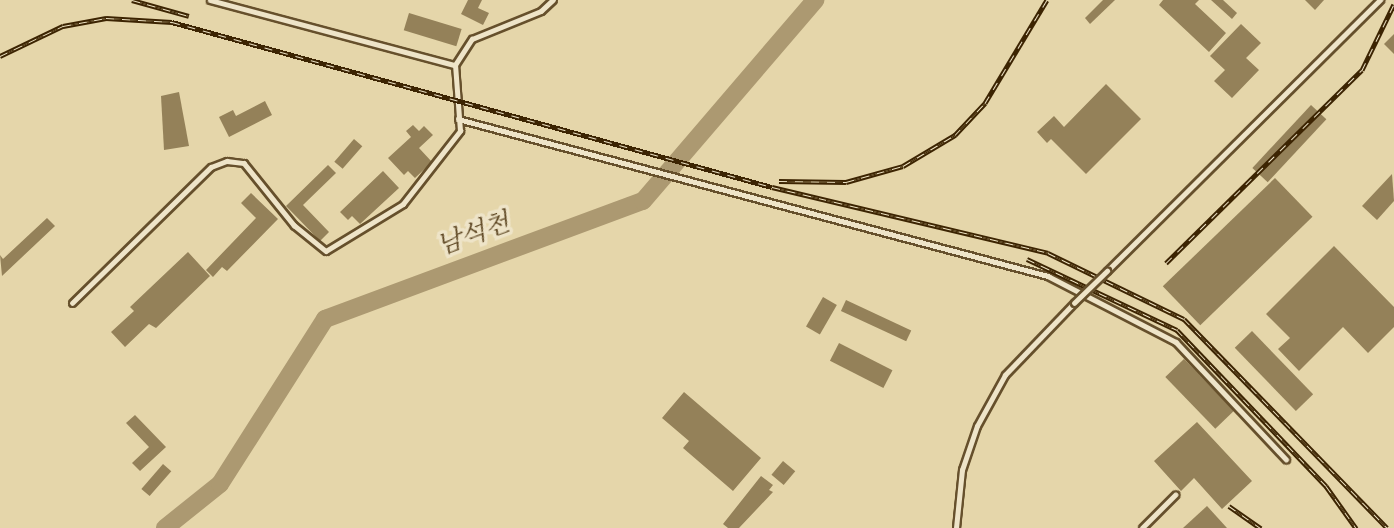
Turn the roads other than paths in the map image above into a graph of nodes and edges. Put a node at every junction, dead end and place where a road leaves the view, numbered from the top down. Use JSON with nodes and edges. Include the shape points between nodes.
{"nodes":[{"id":1,"x":210,"y":0,"type":"edge"},
{"id":2,"x":553,"y":0,"type":"edge"},
{"id":3,"x":1380,"y":0,"type":"edge"},
{"id":4,"x":455,"y":65,"type":"junction"},
{"id":5,"x":458,"y":119,"type":"junction"},
{"id":6,"x":72,"y":303,"type":"dead end"},
{"id":7,"x":1286,"y":459,"type":"dead end"},
{"id":8,"x":1175,"y":495,"type":"dead end"},
{"id":9,"x":956,"y":528,"type":"edge"},
{"id":10,"x":1142,"y":528,"type":"edge"}],
"edges":[{"from":1,"to":4,"type":"lane"},
{"from":2,"to":4,"type":"lane","via":[[541,11],[472,38]]},
{"from":3,"to":9,"type":"lane","bridge":true,"via":[[1005,374],[977,426],[962,470]]},
{"from":4,"to":5,"type":"lane"},
{"from":5,"to":6,"type":"lane","via":[[460,131],[403,204],[326,251],[295,226],[244,163],[227,160],[211,167]]},
{"from":5,"to":7,"type":"lane","via":[[1048,276],[1176,342]]},
{"from":8,"to":10,"type":"lane"}]}
